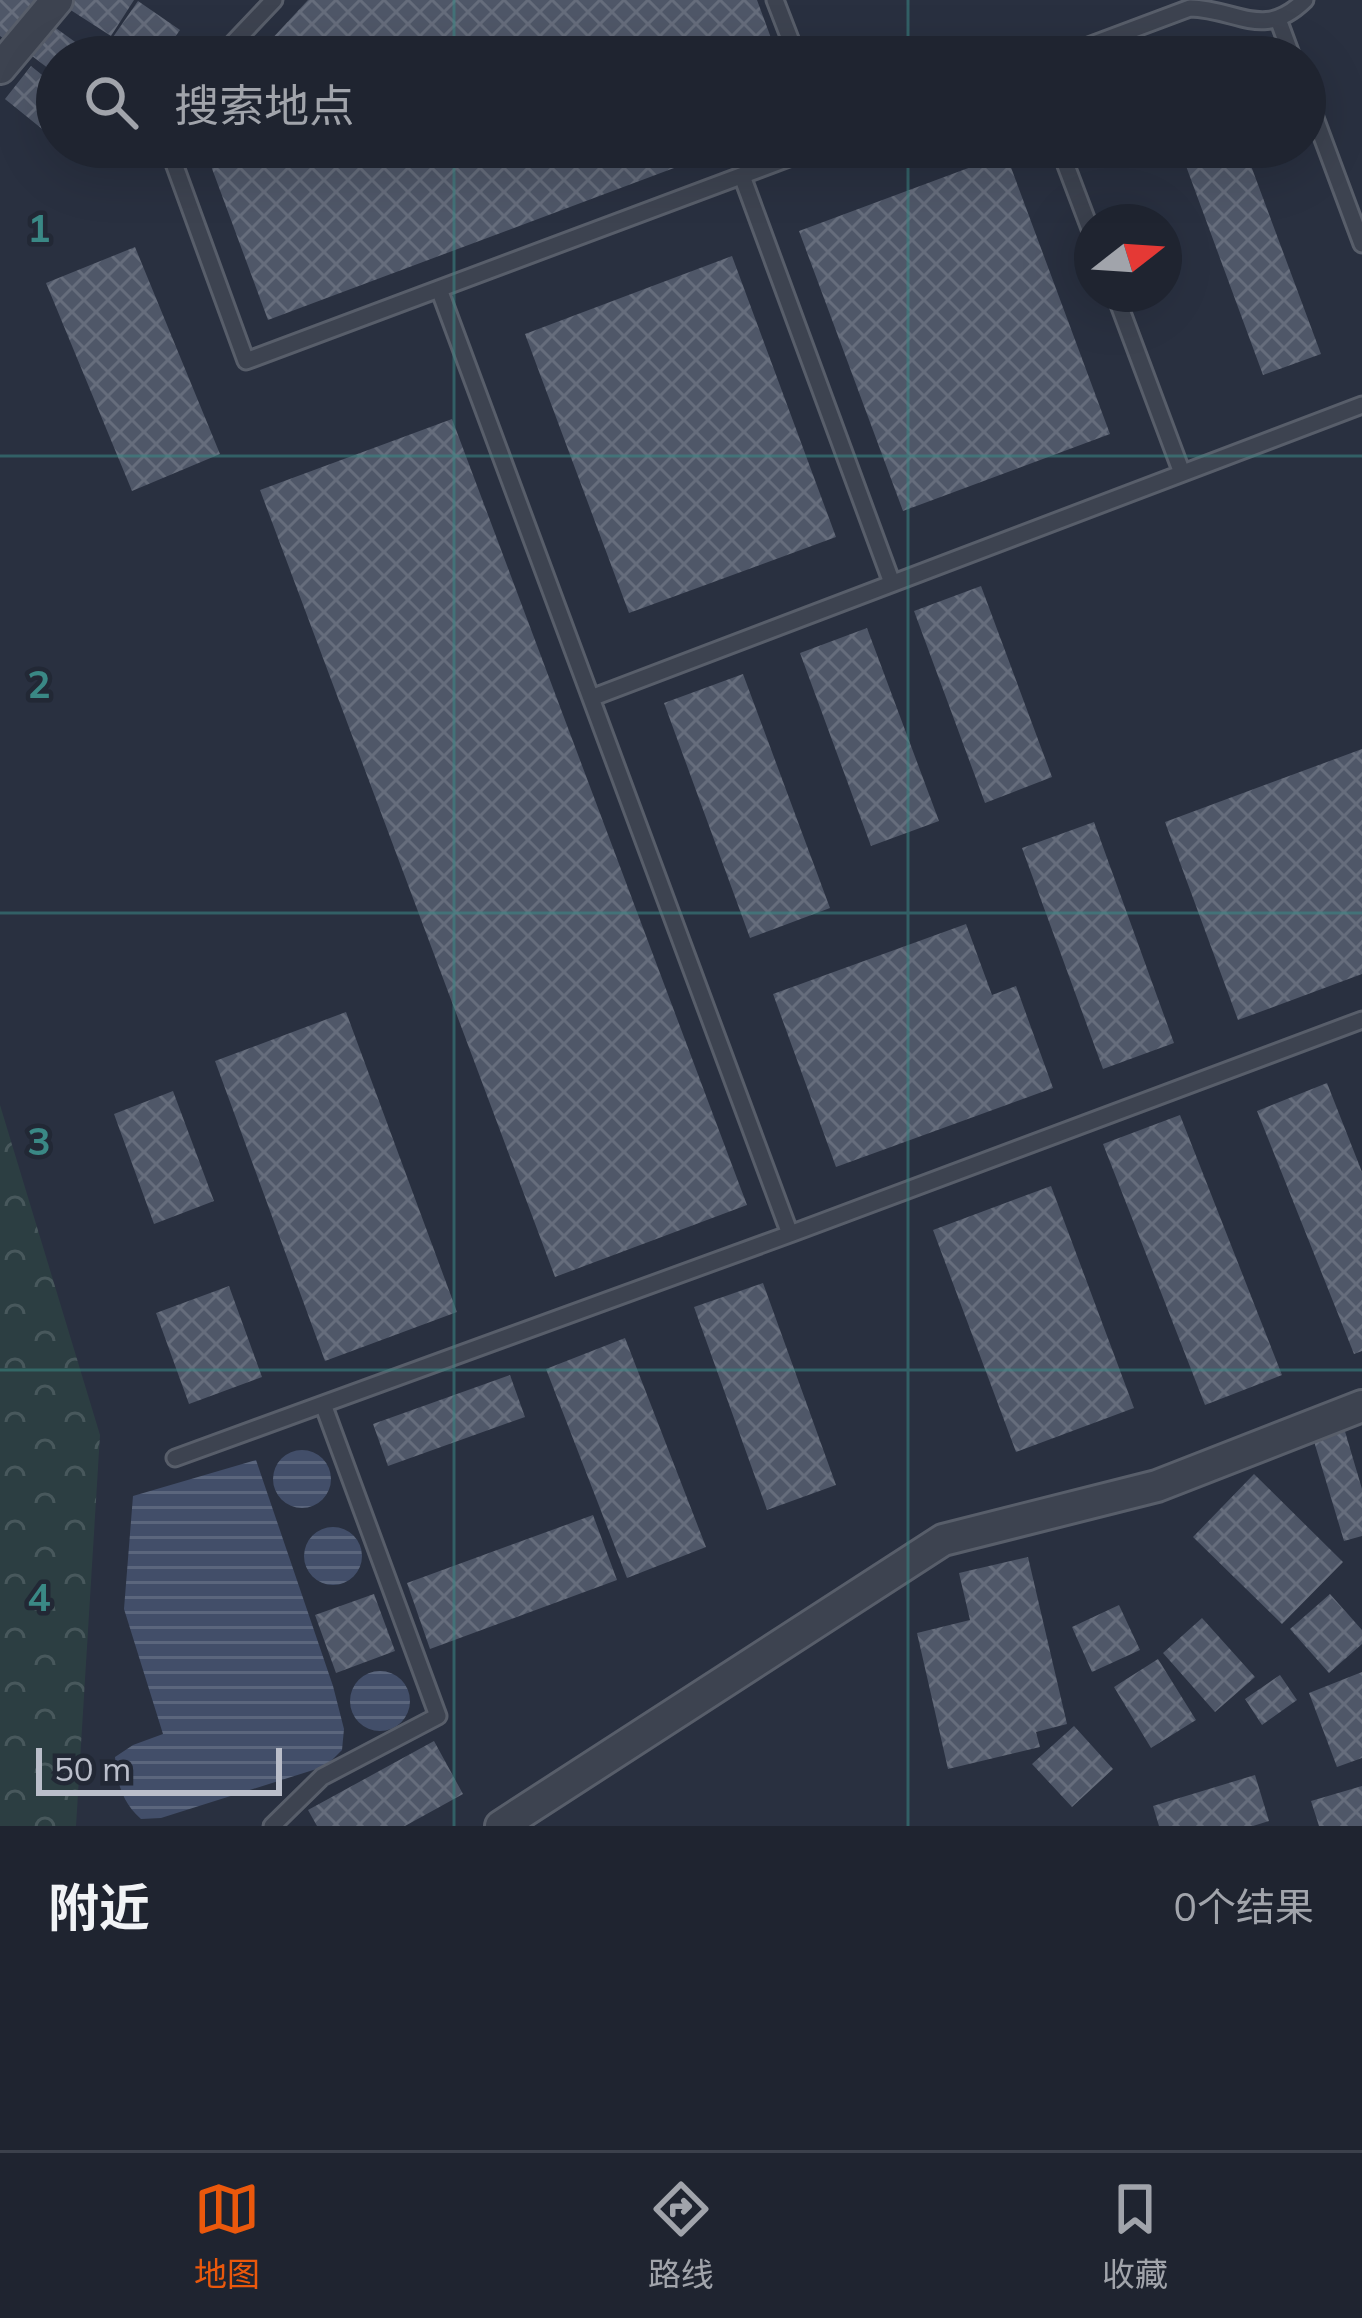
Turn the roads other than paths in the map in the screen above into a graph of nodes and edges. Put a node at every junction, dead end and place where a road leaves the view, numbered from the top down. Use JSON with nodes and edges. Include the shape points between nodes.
{"nodes":[{"id":1,"x":57,"y":0,"type":"edge"},
{"id":2,"x":274,"y":0,"type":"edge"},
{"id":3,"x":775,"y":0,"type":"edge"},
{"id":4,"x":1305,"y":0,"type":"edge"},
{"id":5,"x":1194,"y":4,"type":"edge"},
{"id":6,"x":1278,"y":20,"type":"junction"},
{"id":7,"x":240,"y":36,"type":"edge"},
{"id":8,"x":788,"y":36,"type":"edge"},
{"id":9,"x":1112,"y":36,"type":"edge"},
{"id":10,"x":1284,"y":36,"type":"edge"},
{"id":11,"x":0,"y":68,"type":"edge"},
{"id":12,"x":1326,"y":147,"type":"edge"},
{"id":13,"x":176,"y":168,"type":"edge"},
{"id":14,"x":763,"y":168,"type":"edge"},
{"id":15,"x":1067,"y":168,"type":"edge"},
{"id":16,"x":742,"y":176,"type":"junction"},
{"id":17,"x":1081,"y":204,"type":"edge"},
{"id":18,"x":1362,"y":244,"type":"edge"},
{"id":19,"x":439,"y":289,"type":"junction"},
{"id":20,"x":1122,"y":312,"type":"edge"},
{"id":21,"x":1362,"y":405,"type":"edge"},
{"id":22,"x":1182,"y":473,"type":"junction"},
{"id":23,"x":892,"y":583,"type":"junction"},
{"id":24,"x":591,"y":698,"type":"junction"},
{"id":25,"x":1362,"y":1020,"type":"edge"},
{"id":26,"x":790,"y":1234,"type":"junction"},
{"id":27,"x":323,"y":1404,"type":"junction"},
{"id":28,"x":1362,"y":1406,"type":"edge"},
{"id":29,"x":175,"y":1458,"type":"dead end"},
{"id":30,"x":272,"y":1826,"type":"edge"},
{"id":31,"x":501,"y":1826,"type":"edge"}],
"edges":[{"from":1,"to":11,"type":"street"},
{"from":2,"to":7,"type":"lane"},
{"from":3,"to":8,"type":"lane"},
{"from":4,"to":6,"type":"lane"},
{"from":5,"to":6,"type":"lane"},
{"from":5,"to":9,"type":"lane"},
{"from":6,"to":10,"type":"lane"},
{"from":12,"to":18,"type":"lane"},
{"from":13,"to":19,"type":"lane","via":[[246,362]]},
{"from":14,"to":16,"type":"lane"},
{"from":15,"to":17,"type":"lane"},
{"from":16,"to":19,"type":"lane"},
{"from":16,"to":23,"type":"lane"},
{"from":19,"to":24,"type":"lane"},
{"from":20,"to":22,"type":"lane"},
{"from":21,"to":22,"type":"lane"},
{"from":22,"to":23,"type":"lane"},
{"from":23,"to":24,"type":"lane"},
{"from":24,"to":26,"type":"lane"},
{"from":25,"to":26,"type":"lane"},
{"from":26,"to":27,"type":"lane"},
{"from":27,"to":29,"type":"lane"},
{"from":27,"to":30,"type":"lane","via":[[438,1716],[322,1777]]},
{"from":28,"to":31,"type":"street","via":[[1157,1486],[943,1540]]}]}
